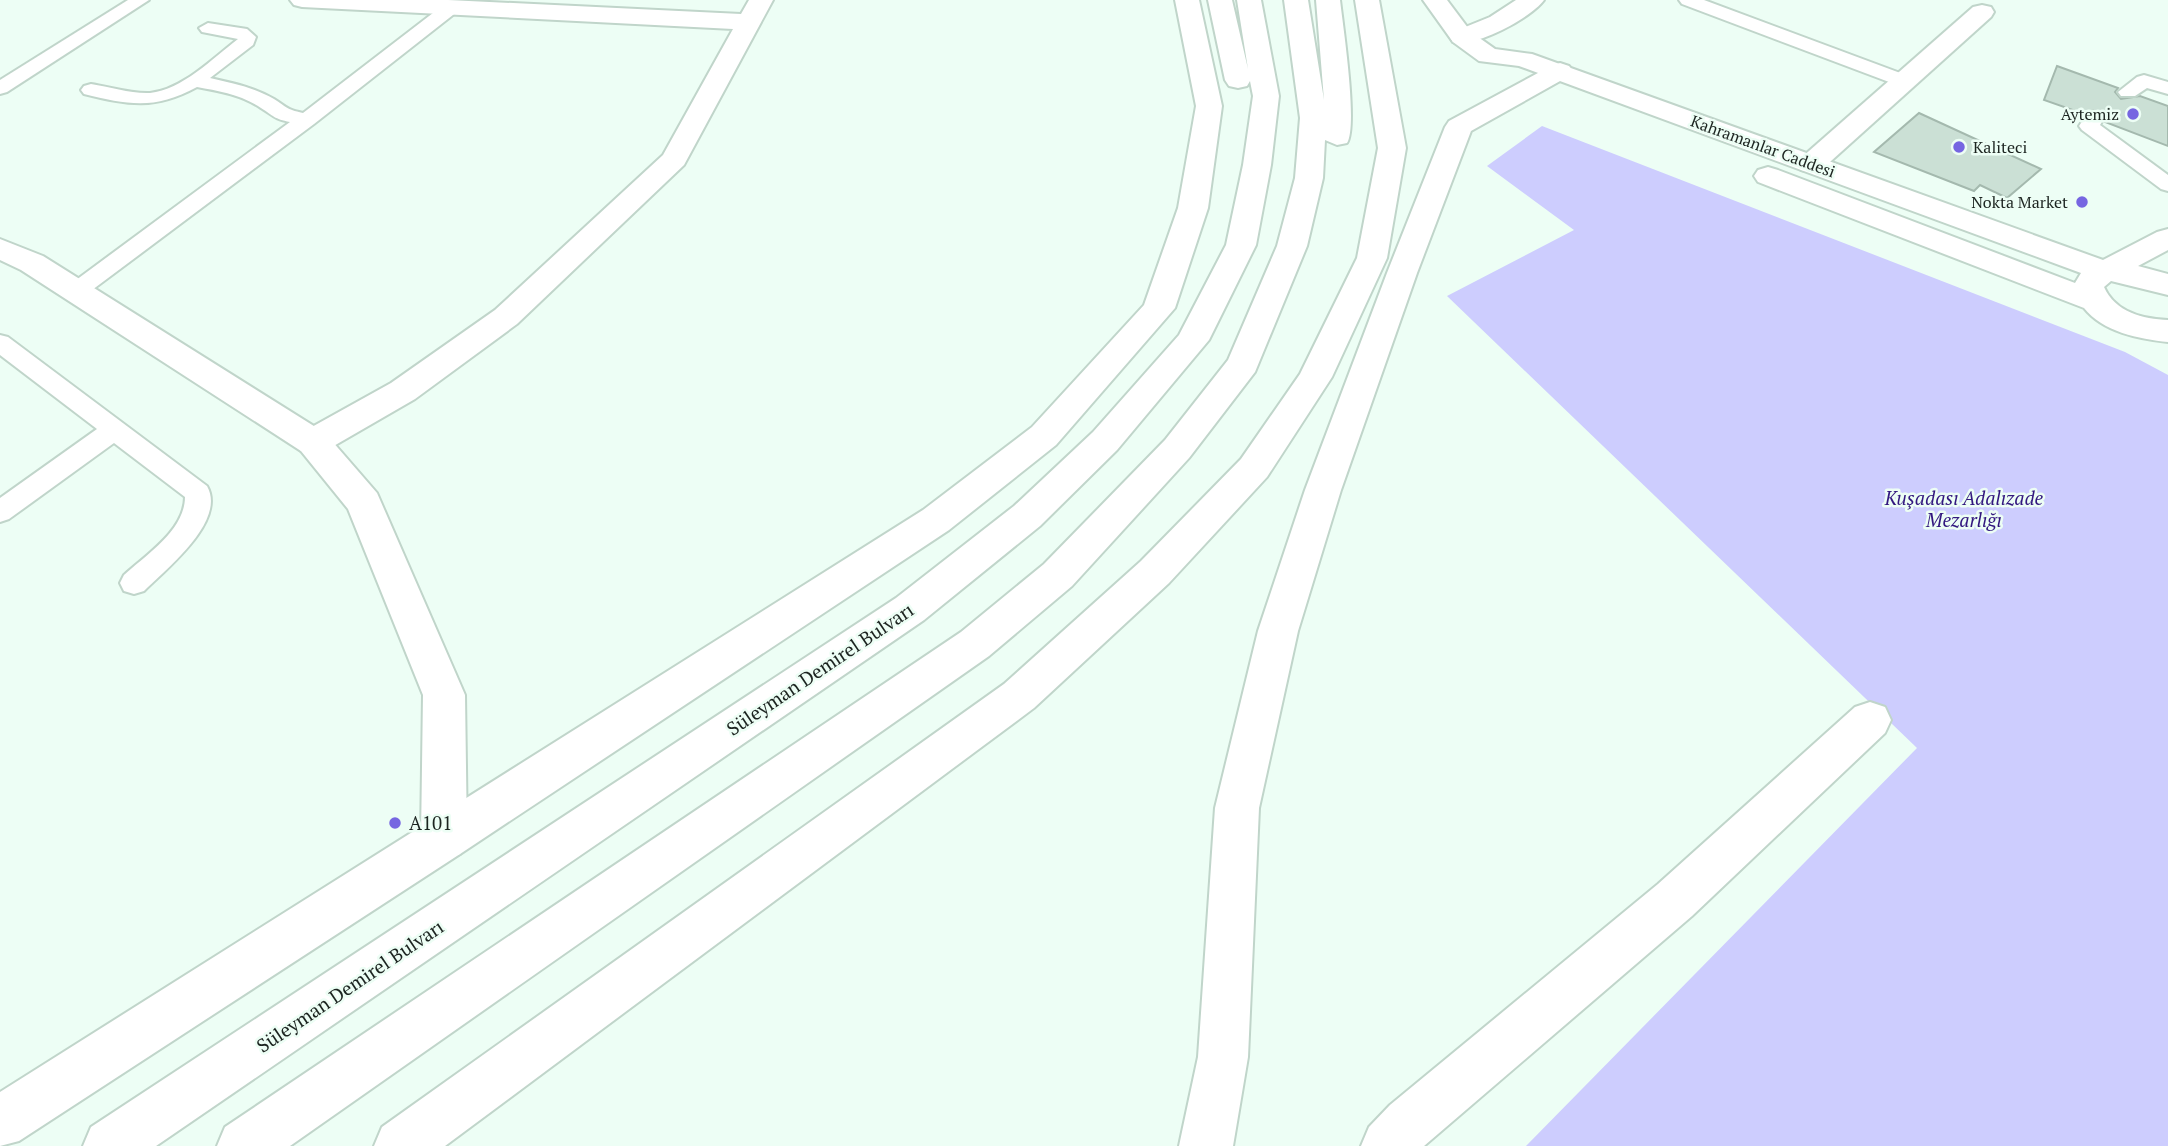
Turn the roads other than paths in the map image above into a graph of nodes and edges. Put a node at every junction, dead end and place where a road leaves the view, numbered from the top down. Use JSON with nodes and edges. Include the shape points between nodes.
{"nodes":[{"id":1,"x":140,"y":0,"type":"edge"},
{"id":2,"x":302,"y":0,"type":"edge"},
{"id":3,"x":1188,"y":0,"type":"edge"},
{"id":4,"x":1220,"y":0,"type":"edge"},
{"id":5,"x":1249,"y":0,"type":"edge"},
{"id":6,"x":1296,"y":0,"type":"edge"},
{"id":7,"x":1328,"y":0,"type":"edge"},
{"id":8,"x":1367,"y":0,"type":"edge"},
{"id":9,"x":1435,"y":0,"type":"edge"},
{"id":10,"x":1532,"y":0,"type":"edge"},
{"id":11,"x":1688,"y":0,"type":"edge"},
{"id":12,"x":516,"y":5,"type":"edge"},
{"id":13,"x":452,"y":7,"type":"junction"},
{"id":14,"x":754,"y":11,"type":"edge"},
{"id":15,"x":1982,"y":12,"type":"dead end"},
{"id":16,"x":208,"y":28,"type":"dead end"},
{"id":17,"x":1462,"y":37,"type":"junction"},
{"id":18,"x":194,"y":81,"type":"junction"},
{"id":19,"x":1542,"y":81,"type":"junction"},
{"id":20,"x":1904,"y":81,"type":"junction"},
{"id":21,"x":0,"y":88,"type":"edge"},
{"id":22,"x":2168,"y":88,"type":"edge"},
{"id":23,"x":90,"y":90,"type":"dead end"},
{"id":24,"x":2128,"y":92,"type":"dead end"},
{"id":25,"x":2094,"y":118,"type":"dead end"},
{"id":26,"x":307,"y":120,"type":"junction"},
{"id":27,"x":1811,"y":164,"type":"junction"},
{"id":28,"x":2168,"y":185,"type":"edge"},
{"id":29,"x":2168,"y":238,"type":"edge"},
{"id":30,"x":1241,"y":245,"type":"junction"},
{"id":31,"x":0,"y":248,"type":"edge"},
{"id":32,"x":2109,"y":271,"type":"junction"},
{"id":33,"x":2168,"y":285,"type":"edge"},
{"id":34,"x":76,"y":291,"type":"junction"},
{"id":35,"x":2091,"y":300,"type":"junction"},
{"id":36,"x":2160,"y":333,"type":"edge"},
{"id":37,"x":0,"y":343,"type":"edge"},
{"id":38,"x":1242,"y":364,"type":"junction"},
{"id":39,"x":114,"y":430,"type":"junction"},
{"id":40,"x":313,"y":442,"type":"junction"},
{"id":41,"x":0,"y":512,"type":"edge"},
{"id":42,"x":134,"y":583,"type":"dead end"},
{"id":43,"x":1870,"y":720,"type":"dead end"},
{"id":44,"x":444,"y":839,"type":"junction"},
{"id":45,"x":0,"y":1122,"type":"edge"},
{"id":46,"x":110,"y":1146,"type":"edge"},
{"id":47,"x":244,"y":1146,"type":"edge"},
{"id":48,"x":401,"y":1146,"type":"edge"},
{"id":49,"x":1206,"y":1146,"type":"edge"},
{"id":50,"x":1388,"y":1146,"type":"edge"}],
"edges":[{"from":1,"to":21,"type":"lane"},
{"from":2,"to":13,"type":"main road"},
{"from":3,"to":44,"type":"main road","via":[[1209,106],[1193,208],[1159,308],[1044,436],[936,520]]},
{"from":4,"to":30,"type":"main road","via":[[1241,97]]},
{"from":5,"to":30,"type":"main road","name":"Süleyman Demirel Bulvarı","via":[[1266,96]]},
{"from":6,"to":38,"type":"main road","via":[[1313,118],[1309,178],[1292,246]]},
{"from":7,"to":38,"type":"main road","via":[[1337,102],[1336,177],[1310,257]]},
{"from":8,"to":48,"type":"main road","via":[[1392,148],[1372,258],[1315,377],[1254,468],[1155,572],[1019,696]]},
{"from":9,"to":17,"type":"main road","name":"Kahramanlar Caddesi"},
{"from":10,"to":17,"type":"main road","via":[[1499,22]]},
{"from":11,"to":20,"type":"lane"},
{"from":12,"to":13,"type":"main road"},
{"from":12,"to":14,"type":"main road"},
{"from":13,"to":26,"type":"lane"},
{"from":14,"to":40,"type":"main road","via":[[674,159],[506,317],[403,391]]},
{"from":15,"to":20,"type":"main road"},
{"from":16,"to":18,"type":"lane","via":[[241,33],[247,41]]},
{"from":17,"to":19,"type":"main road","name":"Kahramanlar Caddesi","via":[[1488,56],[1523,59]]},
{"from":18,"to":23,"type":"lane","via":[[176,93],[147,99]]},
{"from":18,"to":26,"type":"lane","via":[[236,89],[269,104],[279,114]]},
{"from":19,"to":27,"type":"main road","name":"Kahramanlar Caddesi"},
{"from":19,"to":35,"type":"main road","name":"Kahramanlar Caddesi"},
{"from":19,"to":49,"type":"main road","via":[[1459,127],[1323,490],[1278,631],[1237,808],[1223,1057]]},
{"from":20,"to":27,"type":"main road"},
{"from":22,"to":24,"type":"lane","via":[[2144,81]]},
{"from":25,"to":28,"type":"lane","via":[[2088,126]]},
{"from":26,"to":34,"type":"lane"},
{"from":27,"to":32,"type":"main road","name":"Kahramanlar Caddesi"},
{"from":29,"to":32,"type":"main road"},
{"from":30,"to":46,"type":"main road","name":"Süleyman Demirel Bulvarı","via":[[1193,340],[1105,441],[1027,516],[910,609]]},
{"from":31,"to":34,"type":"main road"},
{"from":32,"to":33,"type":"main road","name":"Kahramanlar Caddesi","via":[[2135,273]]},
{"from":32,"to":35,"type":"main road","via":[[2094,277],[2088,287]]},
{"from":34,"to":40,"type":"main road"},
{"from":35,"to":36,"type":"main road","name":"Kahramanlar Caddesi","via":[[2110,314]]},
{"from":37,"to":39,"type":"lane"},
{"from":38,"to":47,"type":"main road","via":[[1177,449],[1067,565],[975,644]]},
{"from":39,"to":41,"type":"lane"},
{"from":39,"to":42,"type":"lane","via":[[198,493],[200,501],[188,530]]},
{"from":40,"to":44,"type":"main road","via":[[364,503],[444,695]]},
{"from":43,"to":50,"type":"main road","via":[[1675,900]]},
{"from":44,"to":45,"type":"main road"}]}
